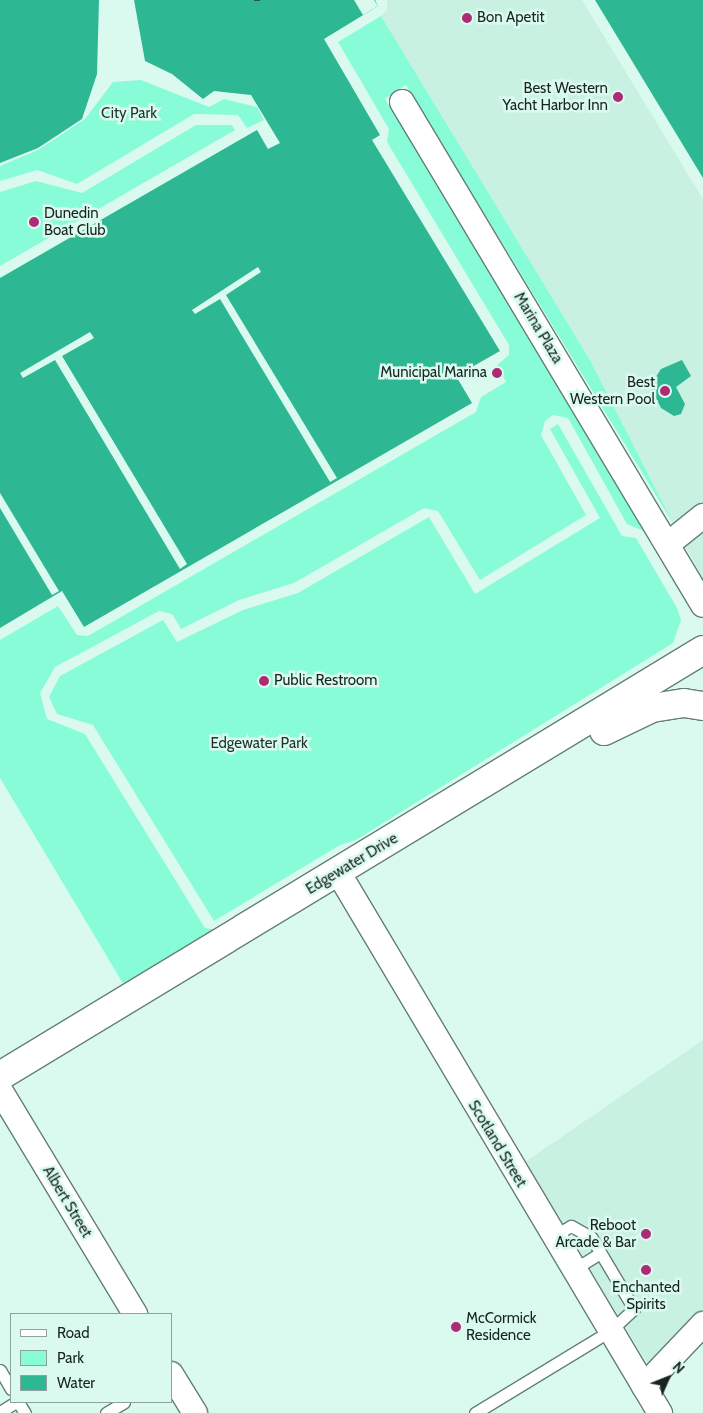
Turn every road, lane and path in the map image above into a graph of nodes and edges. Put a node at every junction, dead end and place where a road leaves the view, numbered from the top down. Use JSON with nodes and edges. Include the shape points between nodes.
{"nodes":[{"id":1,"x":402,"y":102,"type":"dead end"},
{"id":2,"x":703,"y":516,"type":"edge"},
{"id":3,"x":668,"y":544,"type":"junction"},
{"id":4,"x":703,"y":606,"type":"edge"},
{"id":5,"x":703,"y":650,"type":"edge"},
{"id":6,"x":703,"y":706,"type":"edge"},
{"id":7,"x":465,"y":796,"type":"junction"},
{"id":8,"x":338,"y":872,"type":"junction"},
{"id":9,"x":0,"y":1076,"type":"edge"},
{"id":10,"x":0,"y":1090,"type":"edge"},
{"id":11,"x":553,"y":1236,"type":"junction"},
{"id":12,"x":600,"y":1253,"type":"junction"},
{"id":13,"x":573,"y":1270,"type":"junction"},
{"id":14,"x":134,"y":1313,"type":"edge"},
{"id":15,"x":703,"y":1324,"type":"edge"},
{"id":16,"x":610,"y":1331,"type":"junction"},
{"id":17,"x":0,"y":1370,"type":"edge"},
{"id":18,"x":172,"y":1376,"type":"edge"},
{"id":19,"x":644,"y":1386,"type":"junction"},
{"id":20,"x":10,"y":1387,"type":"edge"},
{"id":21,"x":15,"y":1403,"type":"edge"},
{"id":22,"x":122,"y":1403,"type":"edge"},
{"id":23,"x":0,"y":1412,"type":"edge"},
{"id":24,"x":106,"y":1413,"type":"edge"},
{"id":25,"x":195,"y":1413,"type":"edge"},
{"id":26,"x":475,"y":1413,"type":"edge"},
{"id":27,"x":660,"y":1413,"type":"edge"}],
"edges":[{"from":1,"to":3,"type":"street","name":"Marina Plaza"},
{"from":2,"to":3,"type":"street"},
{"from":3,"to":4,"type":"street","name":"Marina Plaza"},
{"from":5,"to":7,"type":"main road","name":"Edgewater Drive"},
{"from":6,"to":7,"type":"main road","via":[[684,703],[644,711],[558,759]]},
{"from":7,"to":8,"type":"main road","name":"Edgewater Drive"},
{"from":8,"to":9,"type":"main road","name":"Edgewater Drive"},
{"from":8,"to":11,"type":"street","name":"Scotland Street"},
{"from":10,"to":14,"type":"street","name":"Albert Street"},
{"from":11,"to":12,"type":"lane","via":[[571,1226],[590,1237]]},
{"from":11,"to":13,"type":"street","name":"Scotland Street"},
{"from":12,"to":13,"type":"lane"},
{"from":12,"to":16,"type":"lane","via":[[634,1310]]},
{"from":13,"to":16,"type":"street","name":"Scotland Street"},
{"from":15,"to":19,"type":"street"},
{"from":16,"to":19,"type":"street","name":"Scotland Street"},
{"from":16,"to":26,"type":"lane"},
{"from":17,"to":20,"type":"lane"},
{"from":18,"to":25,"type":"street"},
{"from":19,"to":27,"type":"street","name":"Scotland Street"},
{"from":21,"to":23,"type":"lane"},
{"from":22,"to":24,"type":"lane"}]}
